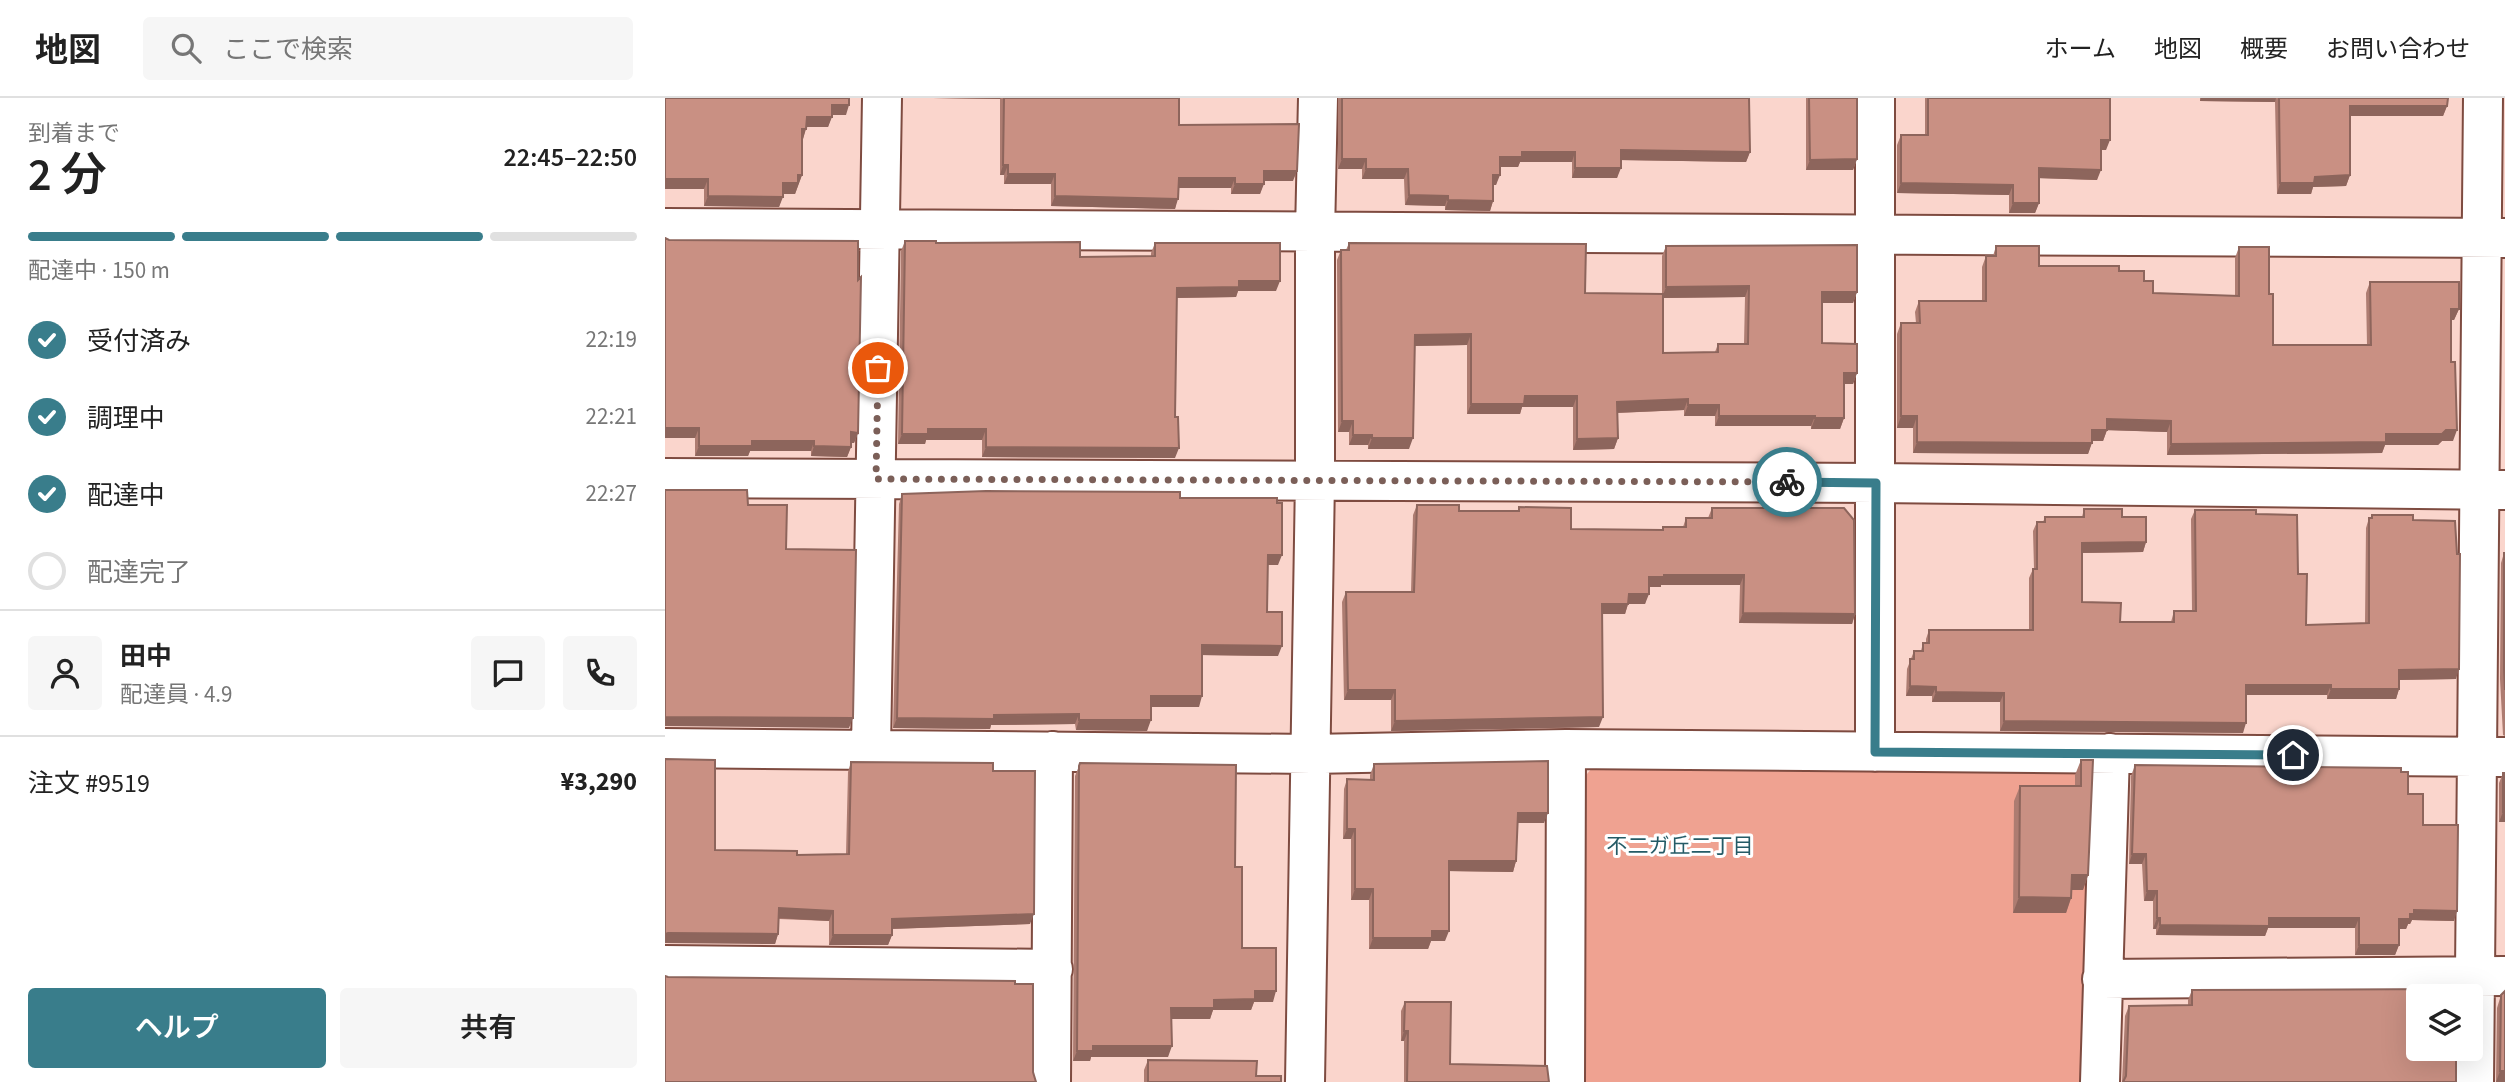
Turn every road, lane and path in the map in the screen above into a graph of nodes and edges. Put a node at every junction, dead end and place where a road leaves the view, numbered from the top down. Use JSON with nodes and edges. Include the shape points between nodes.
{"nodes":[{"id":1,"x":882,"y":98,"type":"edge"},
{"id":2,"x":1318,"y":98,"type":"edge"},
{"id":3,"x":1875,"y":98,"type":"edge"},
{"id":4,"x":2483,"y":98,"type":"edge"},
{"id":5,"x":665,"y":228,"type":"edge"},
{"id":6,"x":880,"y":229,"type":"junction"},
{"id":7,"x":1315,"y":233,"type":"junction"},
{"id":8,"x":1874,"y":233,"type":"junction"},
{"id":9,"x":2493,"y":238,"type":"edge"},
{"id":10,"x":665,"y":478,"type":"edge"},
{"id":11,"x":876,"y":479,"type":"junction"},
{"id":12,"x":1315,"y":480,"type":"junction"},
{"id":13,"x":1876,"y":483,"type":"junction"},
{"id":14,"x":2493,"y":490,"type":"edge"},
{"id":15,"x":665,"y":748,"type":"edge"},
{"id":16,"x":871,"y":750,"type":"junction"},
{"id":17,"x":1566,"y":750,"type":"junction"},
{"id":18,"x":1053,"y":751,"type":"junction"},
{"id":19,"x":1875,"y":752,"type":"junction"},
{"id":20,"x":2110,"y":753,"type":"junction"},
{"id":21,"x":1311,"y":754,"type":"junction"},
{"id":22,"x":2491,"y":756,"type":"edge"},
{"id":23,"x":665,"y":965,"type":"edge"},
{"id":24,"x":1053,"y":969,"type":"junction"},
{"id":25,"x":2490,"y":976,"type":"edge"},
{"id":26,"x":2102,"y":979,"type":"junction"},
{"id":27,"x":1051,"y":1082,"type":"edge"},
{"id":28,"x":1305,"y":1082,"type":"edge"},
{"id":29,"x":1565,"y":1082,"type":"edge"},
{"id":30,"x":2101,"y":1082,"type":"edge"},
{"id":31,"x":2474,"y":1082,"type":"edge"}],
"edges":[{"from":1,"to":6,"type":"street"},
{"from":2,"to":7,"type":"street"},
{"from":3,"to":8,"type":"street"},
{"from":4,"to":9,"type":"street"},
{"from":5,"to":6,"type":"street"},
{"from":6,"to":7,"type":"street"},
{"from":6,"to":11,"type":"street"},
{"from":7,"to":8,"type":"street"},
{"from":7,"to":12,"type":"street"},
{"from":8,"to":9,"type":"street"},
{"from":8,"to":13,"type":"street"},
{"from":9,"to":14,"type":"street"},
{"from":10,"to":11,"type":"street"},
{"from":11,"to":12,"type":"street"},
{"from":11,"to":16,"type":"street"},
{"from":12,"to":13,"type":"street"},
{"from":12,"to":21,"type":"street"},
{"from":13,"to":14,"type":"street"},
{"from":13,"to":19,"type":"street"},
{"from":14,"to":22,"type":"street"},
{"from":15,"to":16,"type":"street"},
{"from":16,"to":18,"type":"street"},
{"from":17,"to":19,"type":"street"},
{"from":17,"to":21,"type":"street"},
{"from":17,"to":29,"type":"street"},
{"from":18,"to":21,"type":"street"},
{"from":18,"to":24,"type":"street"},
{"from":19,"to":20,"type":"street"},
{"from":20,"to":22,"type":"street"},
{"from":20,"to":26,"type":"street"},
{"from":21,"to":28,"type":"street"},
{"from":22,"to":25,"type":"street"},
{"from":23,"to":24,"type":"street"},
{"from":24,"to":27,"type":"street"},
{"from":25,"to":26,"type":"street"},
{"from":25,"to":31,"type":"street"},
{"from":26,"to":30,"type":"street"}]}
